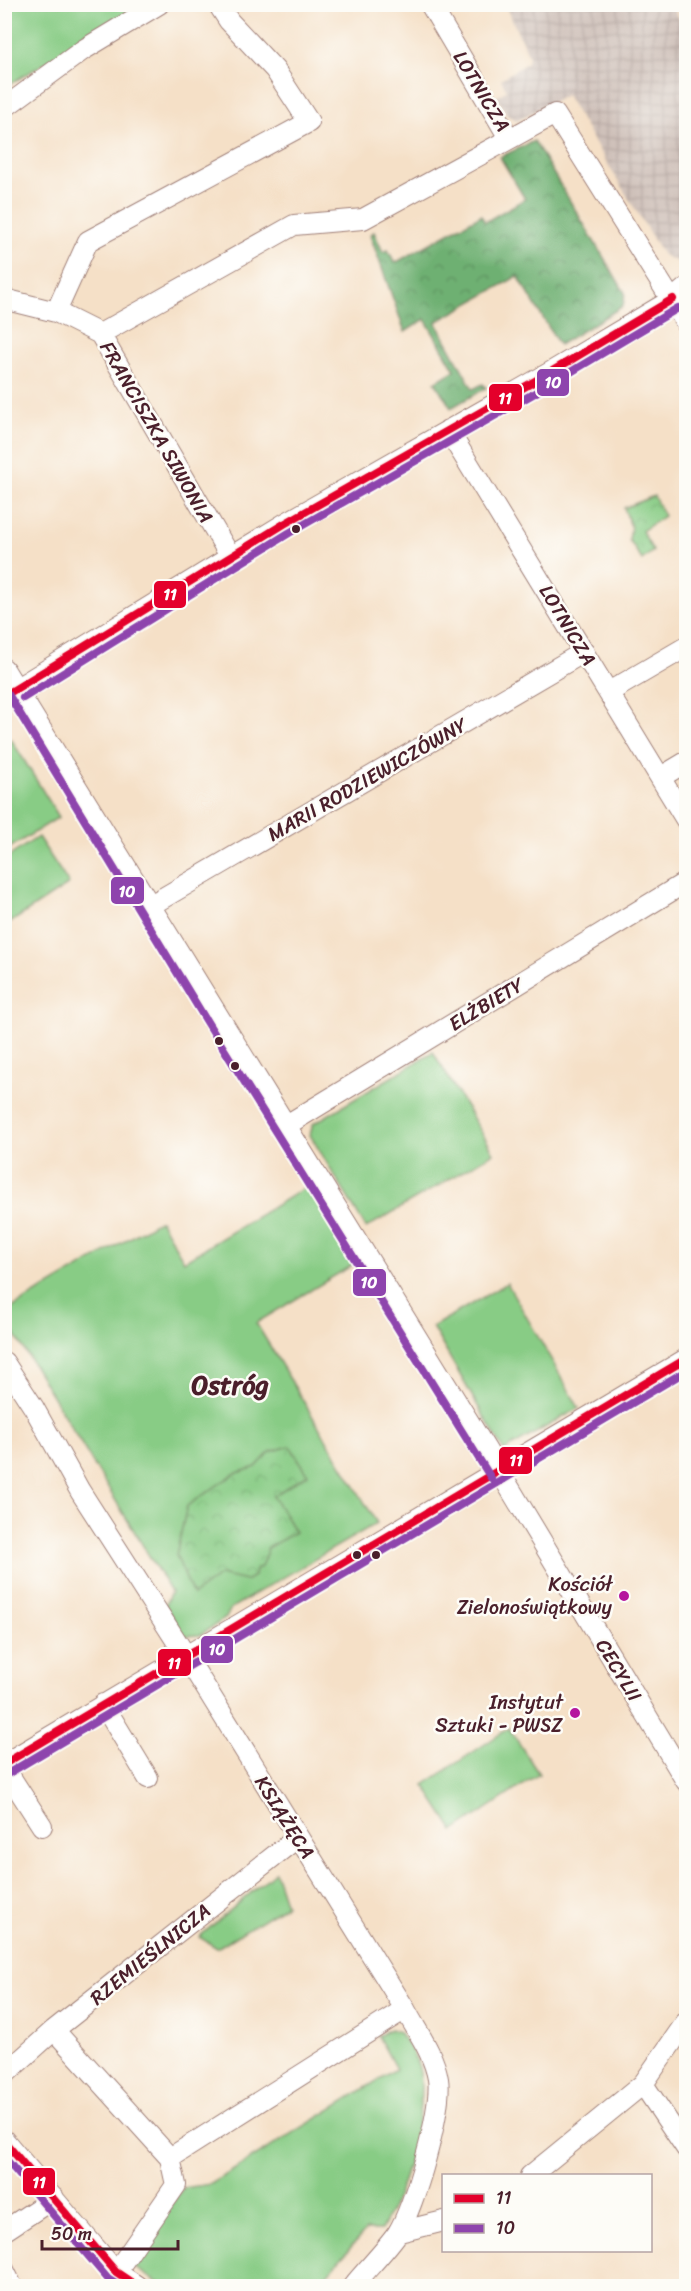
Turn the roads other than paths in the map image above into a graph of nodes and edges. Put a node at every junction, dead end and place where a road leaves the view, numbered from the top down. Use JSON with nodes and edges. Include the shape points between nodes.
{"nodes":[{"id":1,"x":159,"y":4,"type":"edge"},
{"id":2,"x":218,"y":4,"type":"edge"},
{"id":3,"x":430,"y":4,"type":"edge"},
{"id":4,"x":4,"y":108,"type":"edge"},
{"id":5,"x":509,"y":138,"type":"junction"},
{"id":6,"x":680,"y":294,"type":"edge"},
{"id":7,"x":4,"y":299,"type":"edge"},
{"id":8,"x":56,"y":312,"type":"junction"},
{"id":9,"x":687,"y":324,"type":"edge"},
{"id":10,"x":100,"y":334,"type":"junction"},
{"id":11,"x":448,"y":430,"type":"junction"},
{"id":12,"x":230,"y":556,"type":"junction"},
{"id":13,"x":687,"y":647,"type":"edge"},
{"id":14,"x":584,"y":652,"type":"junction"},
{"id":15,"x":4,"y":669,"type":"edge"},
{"id":16,"x":11,"y":692,"type":"edge"},
{"id":17,"x":609,"y":692,"type":"junction"},
{"id":18,"x":687,"y":762,"type":"edge"},
{"id":19,"x":661,"y":777,"type":"junction"},
{"id":20,"x":687,"y":820,"type":"edge"},
{"id":21,"x":687,"y":882,"type":"edge"},
{"id":22,"x":151,"y":905,"type":"junction"},
{"id":23,"x":285,"y":1126,"type":"junction"},
{"id":24,"x":687,"y":1359,"type":"edge"},
{"id":25,"x":4,"y":1362,"type":"edge"},
{"id":26,"x":500,"y":1472,"type":"junction"},
{"id":27,"x":186,"y":1656,"type":"junction"},
{"id":28,"x":103,"y":1704,"type":"junction"},
{"id":29,"x":4,"y":1765,"type":"edge"},
{"id":30,"x":148,"y":1778,"type":"dead end"},
{"id":31,"x":687,"y":1781,"type":"edge"},
{"id":32,"x":42,"y":1826,"type":"dead end"},
{"id":33,"x":298,"y":1837,"type":"junction"},
{"id":34,"x":405,"y":2008,"type":"junction"},
{"id":35,"x":687,"y":2022,"type":"edge"},
{"id":36,"x":54,"y":2030,"type":"junction"},
{"id":37,"x":4,"y":2075,"type":"edge"},
{"id":38,"x":643,"y":2084,"type":"junction"},
{"id":39,"x":4,"y":2140,"type":"edge"},
{"id":40,"x":687,"y":2148,"type":"edge"},
{"id":41,"x":170,"y":2158,"type":"junction"},
{"id":42,"x":531,"y":2174,"type":"edge"},
{"id":43,"x":54,"y":2198,"type":"junction"},
{"id":44,"x":442,"y":2221,"type":"edge"},
{"id":45,"x":4,"y":2231,"type":"edge"},
{"id":46,"x":399,"y":2232,"type":"junction"},
{"id":47,"x":4,"y":2270,"type":"edge"},
{"id":48,"x":116,"y":2272,"type":"junction"},
{"id":49,"x":12,"y":2286,"type":"edge"},
{"id":50,"x":137,"y":2286,"type":"edge"},
{"id":51,"x":353,"y":2286,"type":"edge"}],
"edges":[{"from":1,"to":4,"type":"street","via":[[83,50]]},
{"from":2,"to":8,"type":"street","via":[[228,21],[275,70],[309,122],[88,241]]},
{"from":3,"to":5,"type":"street","name":"LOTNICZA"},
{"from":5,"to":6,"type":"street","name":"LOTNICZA","via":[[555,114]]},
{"from":5,"to":10,"type":"street","via":[[363,219],[294,225]]},
{"from":6,"to":9,"type":"street","name":"LOTNICZA"},
{"from":6,"to":11,"type":"street"},
{"from":7,"to":8,"type":"street","name":"FRANCISZKA SIWONIA"},
{"from":8,"to":10,"type":"street","name":"FRANCISZKA SIWONIA"},
{"from":10,"to":12,"type":"street","name":"FRANCISZKA SIWONIA"},
{"from":11,"to":12,"type":"street"},
{"from":11,"to":14,"type":"street","name":"LOTNICZA"},
{"from":12,"to":16,"type":"street"},
{"from":13,"to":17,"type":"street"},
{"from":14,"to":17,"type":"street","name":"LOTNICZA"},
{"from":14,"to":22,"type":"street","name":"MARII RODZIEWICZÓWNY"},
{"from":15,"to":16,"type":"street","name":"CECYLII"},
{"from":16,"to":22,"type":"street","name":"CECYLII"},
{"from":17,"to":19,"type":"street","name":"LOTNICZA"},
{"from":18,"to":19,"type":"street"},
{"from":19,"to":20,"type":"street","name":"LOTNICZA"},
{"from":21,"to":23,"type":"street","name":"ELŻBIETY"},
{"from":22,"to":23,"type":"street","name":"CECYLII"},
{"from":23,"to":26,"type":"street","name":"CECYLII"},
{"from":24,"to":26,"type":"street"},
{"from":25,"to":27,"type":"street","name":"KSIĄŻĘCA","via":[[80,1491]]},
{"from":26,"to":27,"type":"street"},
{"from":26,"to":31,"type":"street","name":"CECYLII"},
{"from":27,"to":28,"type":"street"},
{"from":27,"to":33,"type":"street","name":"KSIĄŻĘCA"},
{"from":28,"to":29,"type":"street"},
{"from":28,"to":30,"type":"street"},
{"from":29,"to":32,"type":"street"},
{"from":33,"to":34,"type":"street","name":"KSIĄŻĘCA"},
{"from":33,"to":36,"type":"street","name":"RZEMIEŚLNICZA"},
{"from":34,"to":41,"type":"street"},
{"from":34,"to":46,"type":"street","name":"KSIĄŻĘCA","via":[[438,2080],[437,2110],[424,2165]]},
{"from":35,"to":38,"type":"street"},
{"from":36,"to":37,"type":"street","name":"RZEMIEŚLNICZA"},
{"from":36,"to":41,"type":"street"},
{"from":38,"to":40,"type":"street"},
{"from":38,"to":42,"type":"street"},
{"from":39,"to":43,"type":"street"},
{"from":41,"to":48,"type":"street","via":[[176,2185]]},
{"from":43,"to":45,"type":"street"},
{"from":43,"to":48,"type":"street"},
{"from":44,"to":46,"type":"street"},
{"from":46,"to":51,"type":"street","name":"KSIĄŻĘCA"},
{"from":47,"to":49,"type":"street"},
{"from":48,"to":50,"type":"street"}]}
